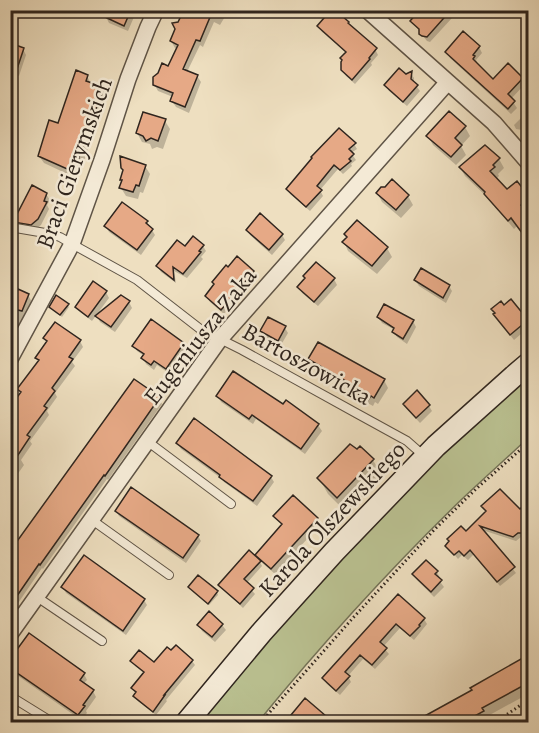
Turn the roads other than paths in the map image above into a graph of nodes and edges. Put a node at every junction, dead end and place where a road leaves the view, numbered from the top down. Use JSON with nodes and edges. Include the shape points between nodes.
{"nodes":[{"id":1,"x":156,"y":10,"type":"edge"},
{"id":2,"x":367,"y":10,"type":"edge"},
{"id":3,"x":447,"y":82,"type":"junction"},
{"id":4,"x":528,"y":162,"type":"edge"},
{"id":5,"x":10,"y":227,"type":"edge"},
{"id":6,"x":72,"y":243,"type":"junction"},
{"id":7,"x":220,"y":339,"type":"junction"},
{"id":8,"x":12,"y":352,"type":"edge"},
{"id":9,"x":528,"y":364,"type":"edge"},
{"id":10,"x":147,"y":441,"type":"junction"},
{"id":11,"x":425,"y":457,"type":"junction"},
{"id":12,"x":231,"y":504,"type":"dead end"},
{"id":13,"x":92,"y":520,"type":"junction"},
{"id":14,"x":169,"y":575,"type":"dead end"},
{"id":15,"x":37,"y":597,"type":"junction"},
{"id":16,"x":10,"y":634,"type":"edge"},
{"id":17,"x":102,"y":642,"type":"dead end"},
{"id":18,"x":10,"y":696,"type":"edge"},
{"id":19,"x":52,"y":722,"type":"edge"},
{"id":20,"x":187,"y":723,"type":"edge"}],
"edges":[{"from":1,"to":6,"type":"street","name":"Braci Gierymskich"},
{"from":2,"to":3,"type":"street"},
{"from":3,"to":4,"type":"street","via":[[494,123]]},
{"from":3,"to":7,"type":"street","name":"Eugeniusza Zaka"},
{"from":5,"to":6,"type":"lane","name":"Bartoszowicka"},
{"from":6,"to":7,"type":"lane","name":"Bartoszowicka","via":[[137,280],[204,333]]},
{"from":6,"to":8,"type":"street","name":"Braci Gierymskich"},
{"from":7,"to":10,"type":"street","name":"Eugeniusza Zaka"},
{"from":7,"to":11,"type":"lane","name":"Bartoszowicka","via":[[406,441]]},
{"from":9,"to":11,"type":"street","name":"Karola Olszewskiego"},
{"from":10,"to":12,"type":"lane"},
{"from":10,"to":13,"type":"street","name":"Eugeniusza Zaka"},
{"from":11,"to":20,"type":"street","name":"Karola Olszewskiego","via":[[296,592]]},
{"from":13,"to":14,"type":"lane"},
{"from":13,"to":15,"type":"street","name":"Eugeniusza Zaka"},
{"from":15,"to":16,"type":"street","name":"Eugeniusza Zaka"},
{"from":15,"to":17,"type":"lane"},
{"from":18,"to":19,"type":"lane"}]}
